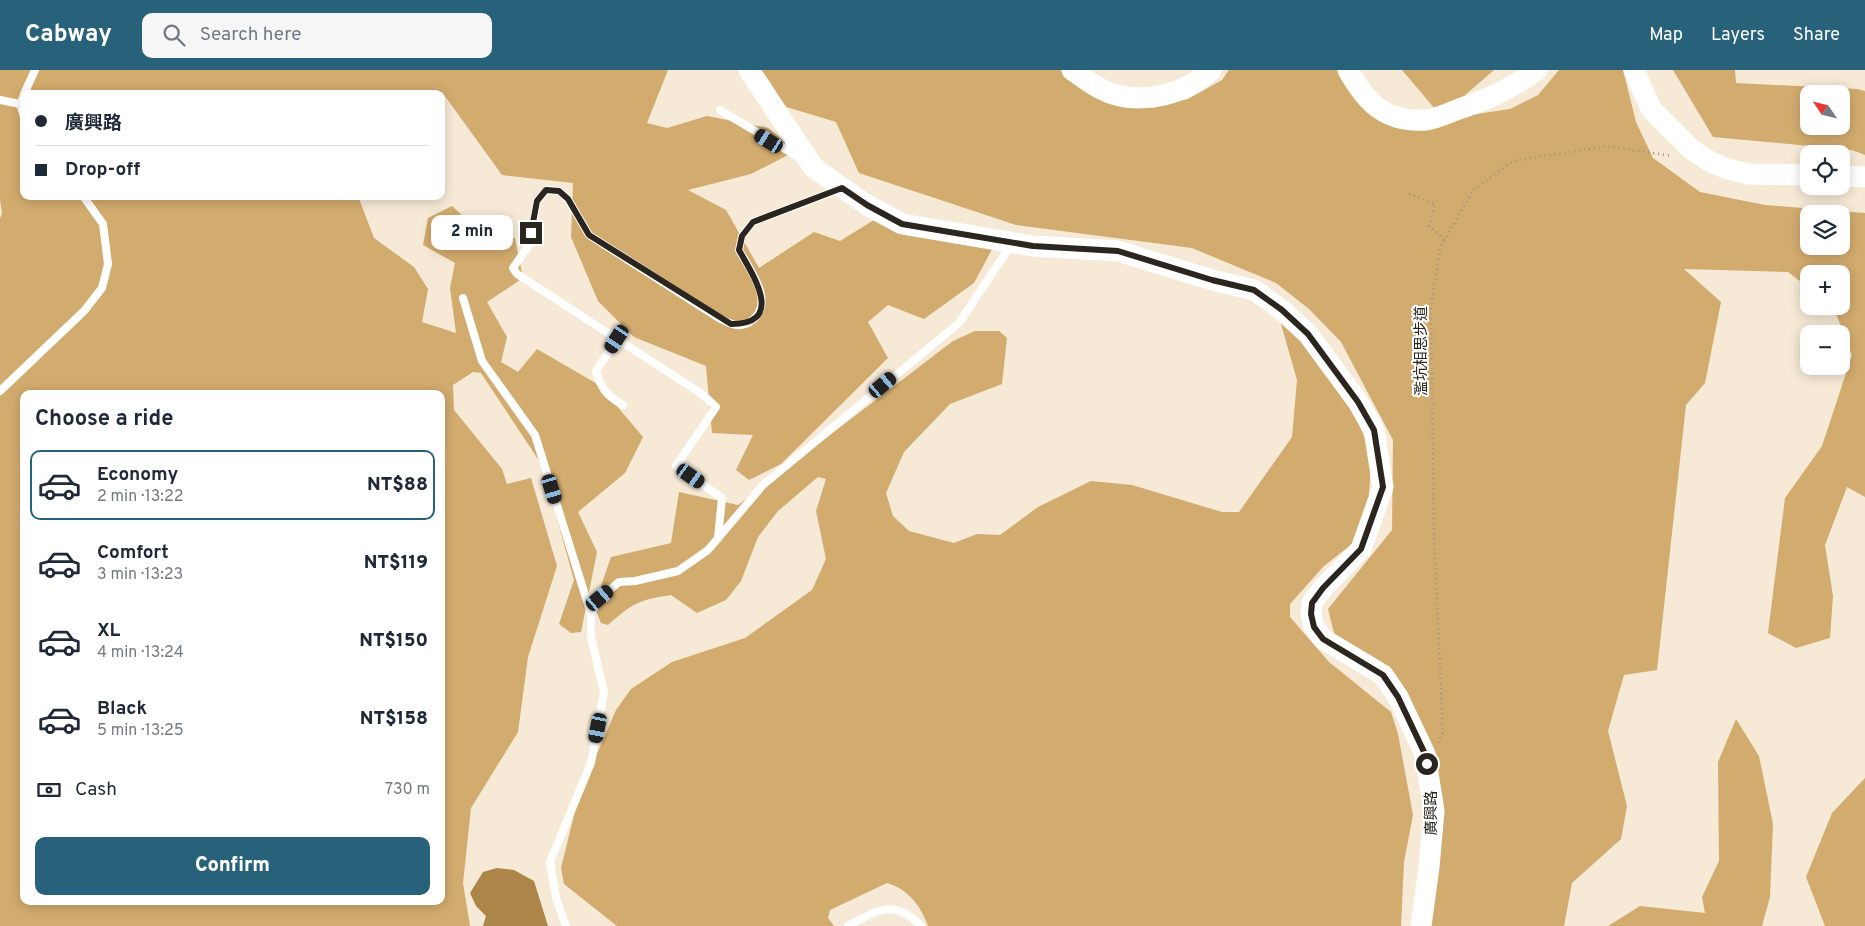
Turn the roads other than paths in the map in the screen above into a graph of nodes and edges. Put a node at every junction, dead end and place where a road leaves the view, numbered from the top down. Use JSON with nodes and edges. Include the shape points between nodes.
{"nodes":[{"id":1,"x":36,"y":70,"type":"edge"},
{"id":2,"x":749,"y":70,"type":"edge"},
{"id":3,"x":1072,"y":70,"type":"edge"},
{"id":4,"x":1211,"y":70,"type":"edge"},
{"id":5,"x":1348,"y":70,"type":"edge"},
{"id":6,"x":1537,"y":70,"type":"edge"},
{"id":7,"x":1634,"y":70,"type":"edge"},
{"id":8,"x":26,"y":90,"type":"edge"},
{"id":9,"x":0,"y":100,"type":"edge"},
{"id":10,"x":20,"y":104,"type":"edge"},
{"id":11,"x":720,"y":110,"type":"dead end"},
{"id":12,"x":811,"y":163,"type":"junction"},
{"id":13,"x":1800,"y":175,"type":"edge"},
{"id":14,"x":1850,"y":176,"type":"edge"},
{"id":15,"x":1865,"y":177,"type":"edge"},
{"id":16,"x":842,"y":188,"type":"junction"},
{"id":17,"x":87,"y":200,"type":"edge"},
{"id":18,"x":1013,"y":243,"type":"junction"},
{"id":19,"x":463,"y":298,"type":"dead end"},
{"id":20,"x":617,"y":339,"type":"junction"},
{"id":21,"x":0,"y":391,"type":"edge"},
{"id":22,"x":623,"y":406,"type":"dead end"},
{"id":23,"x":718,"y":538,"type":"junction"},
{"id":24,"x":591,"y":614,"type":"junction"},
{"id":25,"x":566,"y":926,"type":"edge"},
{"id":26,"x":848,"y":926,"type":"edge"},
{"id":27,"x":921,"y":926,"type":"edge"},
{"id":28,"x":1421,"y":926,"type":"edge"}],
"edges":[{"from":1,"to":8,"type":"lane"},
{"from":2,"to":12,"type":"street","name":"廣興路"},
{"from":3,"to":4,"type":"street","via":[[1100,89],[1117,95],[1155,98],[1182,89],[1202,79]]},
{"from":5,"to":6,"type":"street","via":[[1364,97],[1378,109],[1401,119],[1427,120],[1484,101]]},
{"from":7,"to":13,"type":"street","via":[[1650,109],[1691,149],[1709,161],[1749,174]]},
{"from":9,"to":10,"type":"lane"},
{"from":11,"to":12,"type":"lane"},
{"from":12,"to":16,"type":"street","name":"廣興路"},
{"from":14,"to":15,"type":"street"},
{"from":16,"to":18,"type":"street","name":"廣興路","via":[[902,224]]},
{"from":16,"to":20,"type":"lane","via":[[753,222],[742,236],[739,250],[763,301],[757,317],[746,324],[731,324],[717,317],[589,235],[568,199],[559,191],[546,190],[537,201],[530,244],[513,268],[517,274]]},
{"from":17,"to":21,"type":"lane","via":[[103,224],[108,264],[102,288],[84,311]]},
{"from":18,"to":23,"type":"lane","via":[[958,323],[763,485]]},
{"from":18,"to":28,"type":"street","name":"廣興路","via":[[1118,251],[1254,290],[1308,334],[1358,402],[1374,430],[1383,487],[1361,549],[1323,588],[1312,603],[1311,614],[1314,627],[1323,639],[1383,675],[1398,697],[1425,754],[1434,811]]},
{"from":19,"to":24,"type":"lane","via":[[482,361],[535,435]]},
{"from":20,"to":22,"type":"lane","via":[[596,371],[609,397]]},
{"from":20,"to":23,"type":"lane","via":[[702,394],[716,407],[676,466],[722,498]]},
{"from":23,"to":24,"type":"lane","via":[[708,550],[678,571],[619,582],[600,598]]},
{"from":24,"to":25,"type":"lane","via":[[591,637],[604,692],[591,763],[550,862],[556,898]]},
{"from":26,"to":27,"type":"lane","via":[[870,914],[889,909],[902,910]]}]}
